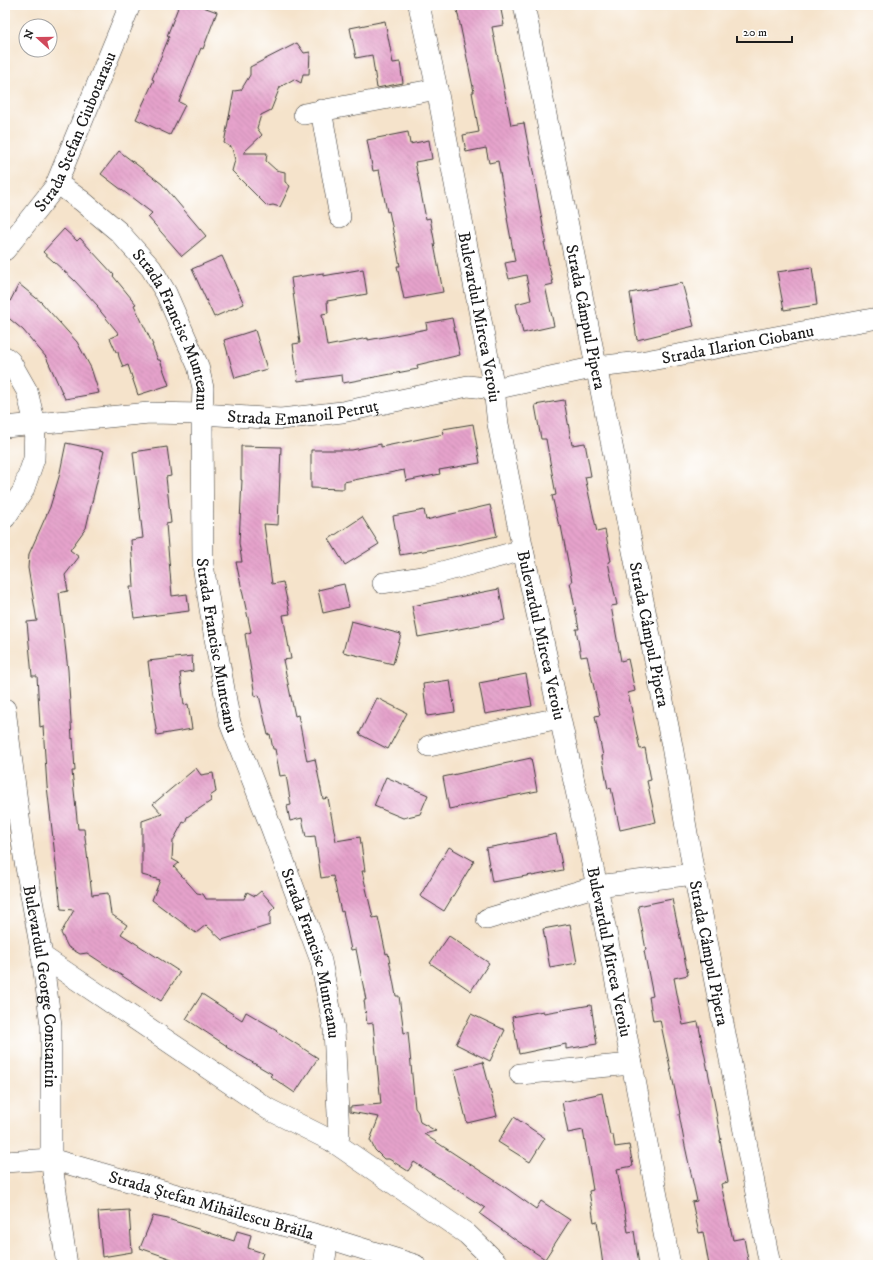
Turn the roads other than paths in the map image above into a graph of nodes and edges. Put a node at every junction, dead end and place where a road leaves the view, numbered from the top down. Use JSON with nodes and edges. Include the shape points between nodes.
{"nodes":[{"id":1,"x":130,"y":5,"type":"edge"},
{"id":2,"x":419,"y":5,"type":"edge"},
{"id":3,"x":524,"y":5,"type":"edge"},
{"id":4,"x":436,"y":89,"type":"junction"},
{"id":5,"x":57,"y":183,"type":"junction"},
{"id":6,"x":340,"y":217,"type":"dead end"},
{"id":7,"x":5,"y":250,"type":"edge"},
{"id":8,"x":878,"y":318,"type":"edge"},
{"id":9,"x":5,"y":357,"type":"edge"},
{"id":10,"x":597,"y":368,"type":"junction"},
{"id":11,"x":494,"y":389,"type":"junction"},
{"id":12,"x":202,"y":414,"type":"junction"},
{"id":13,"x":35,"y":424,"type":"junction"},
{"id":14,"x":5,"y":428,"type":"edge"},
{"id":15,"x":5,"y":518,"type":"edge"},
{"id":16,"x":523,"y":550,"type":"junction"},
{"id":17,"x":383,"y":583,"type":"dead end"},
{"id":18,"x":5,"y":709,"type":"edge"},
{"id":19,"x":559,"y":718,"type":"junction"},
{"id":20,"x":429,"y":746,"type":"dead end"},
{"id":21,"x":694,"y":874,"type":"junction"},
{"id":22,"x":597,"y":886,"type":"junction"},
{"id":23,"x":487,"y":919,"type":"dead end"},
{"id":24,"x":42,"y":956,"type":"junction"},
{"id":25,"x":632,"y":1064,"type":"junction"},
{"id":26,"x":520,"y":1074,"type":"dead end"},
{"id":27,"x":332,"y":1141,"type":"junction"},
{"id":28,"x":51,"y":1159,"type":"junction"},
{"id":29,"x":5,"y":1162,"type":"edge"},
{"id":30,"x":328,"y":1238,"type":"junction"},
{"id":31,"x":67,"y":1265,"type":"edge"},
{"id":32,"x":324,"y":1265,"type":"edge"},
{"id":33,"x":415,"y":1265,"type":"edge"},
{"id":34,"x":500,"y":1265,"type":"edge"},
{"id":35,"x":670,"y":1265,"type":"edge"},
{"id":36,"x":770,"y":1265,"type":"edge"}],
"edges":[{"from":1,"to":5,"type":"street","name":"Strada Stefan Ciubotarasu"},
{"from":2,"to":4,"type":"street","name":"Bulevardul Mircea Veroiu"},
{"from":3,"to":10,"type":"street","name":"Strada Câmpul Pipera"},
{"from":4,"to":6,"type":"street","via":[[312,112]]},
{"from":4,"to":11,"type":"street","name":"Bulevardul Mircea Veroiu"},
{"from":5,"to":7,"type":"street","name":"Strada Stefan Ciubotarasu"},
{"from":5,"to":12,"type":"street","name":"Strada Francisc Munteanu","via":[[119,232],[151,268],[166,293],[198,366],[203,388]]},
{"from":8,"to":10,"type":"street","name":"Strada Ilarion Ciobanu"},
{"from":9,"to":13,"type":"street","via":[[10,361],[27,391]]},
{"from":10,"to":11,"type":"street","name":"Strada Emanoil Petruț"},
{"from":10,"to":21,"type":"street","name":"Strada Câmpul Pipera","via":[[672,746]]},
{"from":11,"to":12,"type":"street","name":"Strada Emanoil Petruț","via":[[468,386],[342,412],[281,419]]},
{"from":11,"to":16,"type":"street","name":"Bulevardul Mircea Veroiu","via":[[498,424]]},
{"from":12,"to":13,"type":"street","name":"Strada Emanoil Petruț","via":[[149,413]]},
{"from":12,"to":27,"type":"street","name":"Strada Francisc Munteanu","via":[[203,565],[212,627],[230,723],[321,961],[334,1028],[338,1135]]},
{"from":13,"to":14,"type":"street","name":"Strada Emanoil Petruț"},
{"from":13,"to":15,"type":"street","via":[[34,458],[23,491]]},
{"from":16,"to":17,"type":"street","via":[[427,576]]},
{"from":16,"to":19,"type":"street","name":"Bulevardul Mircea Veroiu"},
{"from":18,"to":24,"type":"street","name":"Bulevardul George Constantin","via":[[24,856]]},
{"from":19,"to":20,"type":"street"},
{"from":19,"to":22,"type":"street","name":"Bulevardul Mircea Veroiu"},
{"from":21,"to":22,"type":"street"},
{"from":21,"to":36,"type":"street","name":"Strada Câmpul Pipera"},
{"from":22,"to":23,"type":"street"},
{"from":22,"to":25,"type":"street","name":"Bulevardul Mircea Veroiu"},
{"from":24,"to":27,"type":"street","via":[[268,1109]]},
{"from":24,"to":28,"type":"street","name":"Bulevardul George Constantin","via":[[51,1025]]},
{"from":25,"to":26,"type":"street"},
{"from":25,"to":35,"type":"street","name":"Bulevardul Mircea Veroiu"},
{"from":27,"to":34,"type":"street","via":[[467,1234]]},
{"from":28,"to":29,"type":"street","name":"Strada Ștefan Mihăilescu Brăila"},
{"from":28,"to":30,"type":"street","name":"Strada Ștefan Mihăilescu Brăila"},
{"from":28,"to":31,"type":"street","name":"Bulevardul George Constantin"},
{"from":30,"to":32,"type":"street"},
{"from":30,"to":33,"type":"street","name":"Strada Ștefan Mihăilescu Brăila"}]}
